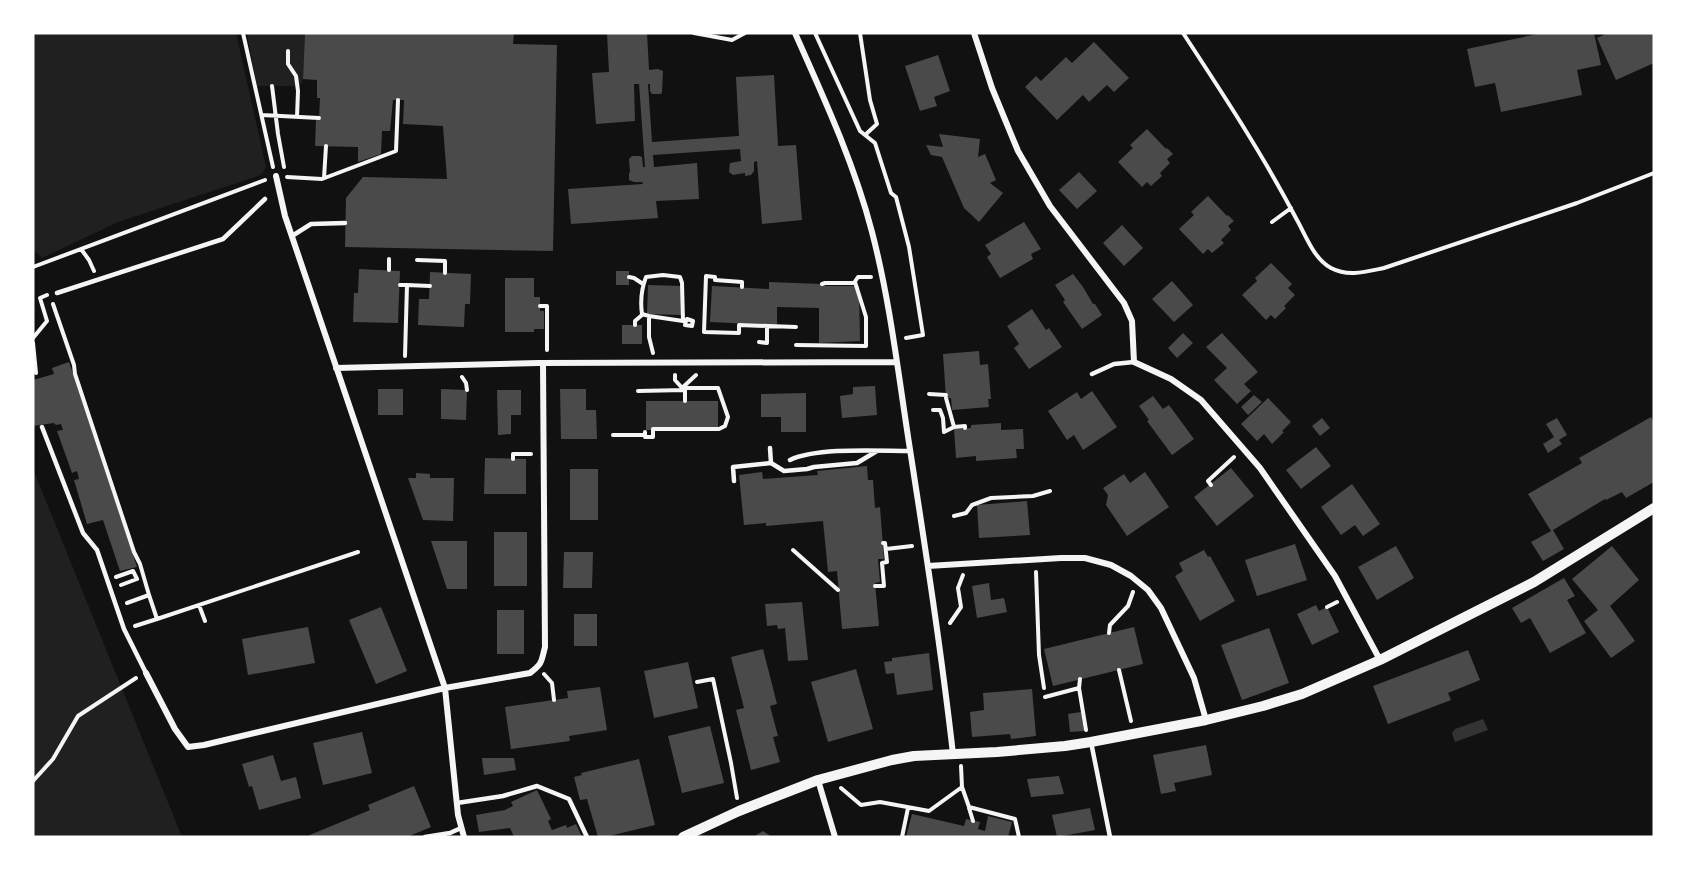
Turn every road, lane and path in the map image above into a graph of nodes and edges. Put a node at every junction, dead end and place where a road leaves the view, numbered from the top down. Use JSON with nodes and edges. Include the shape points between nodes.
{"nodes":[{"id":1,"x":243,"y":33,"type":"edge"},
{"id":2,"x":694,"y":33,"type":"edge"},
{"id":3,"x":745,"y":33,"type":"edge"},
{"id":4,"x":795,"y":33,"type":"edge"},
{"id":5,"x":815,"y":33,"type":"edge"},
{"id":6,"x":860,"y":33,"type":"edge"},
{"id":7,"x":974,"y":33,"type":"edge"},
{"id":8,"x":1182,"y":33,"type":"edge"},
{"id":9,"x":288,"y":51,"type":"dead end"},
{"id":10,"x":272,"y":86,"type":"dead end"},
{"id":11,"x":398,"y":99,"type":"dead end"},
{"id":12,"x":262,"y":115,"type":"junction"},
{"id":13,"x":275,"y":115,"type":"junction"},
{"id":14,"x":297,"y":117,"type":"junction"},
{"id":15,"x":319,"y":118,"type":"dead end"},
{"id":16,"x":865,"y":135,"type":"junction"},
{"id":17,"x":326,"y":146,"type":"dead end"},
{"id":18,"x":1654,"y":172,"type":"edge"},
{"id":19,"x":276,"y":176,"type":"junction"},
{"id":20,"x":324,"y":178,"type":"junction"},
{"id":21,"x":265,"y":199,"type":"dead end"},
{"id":22,"x":1291,"y":208,"type":"junction"},
{"id":23,"x":1272,"y":222,"type":"dead end"},
{"id":24,"x":345,"y":223,"type":"dead end"},
{"id":25,"x":292,"y":236,"type":"junction"},
{"id":26,"x":81,"y":249,"type":"junction"},
{"id":27,"x":389,"y":259,"type":"dead end"},
{"id":28,"x":417,"y":260,"type":"dead end"},
{"id":29,"x":34,"y":264,"type":"edge"},
{"id":30,"x":388,"y":270,"type":"dead end"},
{"id":31,"x":445,"y":273,"type":"dead end"},
{"id":32,"x":872,"y":277,"type":"dead end"},
{"id":33,"x":629,"y":278,"type":"dead end"},
{"id":34,"x":97,"y":280,"type":"junction"},
{"id":35,"x":855,"y":282,"type":"junction"},
{"id":36,"x":643,"y":284,"type":"junction"},
{"id":37,"x":822,"y":284,"type":"dead end"},
{"id":38,"x":400,"y":285,"type":"dead end"},
{"id":39,"x":407,"y":285,"type":"junction"},
{"id":40,"x":429,"y":286,"type":"dead end"},
{"id":41,"x":742,"y":287,"type":"dead end"},
{"id":42,"x":57,"y":293,"type":"dead end"},
{"id":43,"x":50,"y":294,"type":"dead end"},
{"id":44,"x":42,"y":303,"type":"dead end"},
{"id":45,"x":540,"y":306,"type":"dead end"},
{"id":46,"x":642,"y":314,"type":"junction"},
{"id":47,"x":649,"y":316,"type":"junction"},
{"id":48,"x":635,"y":325,"type":"dead end"},
{"id":49,"x":767,"y":326,"type":"junction"},
{"id":50,"x":796,"y":327,"type":"dead end"},
{"id":51,"x":33,"y":338,"type":"edge"},
{"id":52,"x":650,"y":340,"type":"dead end"},
{"id":53,"x":894,"y":340,"type":"junction"},
{"id":54,"x":759,"y":342,"type":"dead end"},
{"id":55,"x":33,"y":343,"type":"edge"},
{"id":56,"x":796,"y":345,"type":"dead end"},
{"id":57,"x":405,"y":357,"type":"dead end"},
{"id":58,"x":545,"y":360,"type":"junction"},
{"id":59,"x":897,"y":362,"type":"junction"},
{"id":60,"x":1134,"y":362,"type":"junction"},
{"id":61,"x":336,"y":368,"type":"junction"},
{"id":62,"x":36,"y":373,"type":"dead end"},
{"id":63,"x":1092,"y":374,"type":"dead end"},
{"id":64,"x":682,"y":388,"type":"dead end"},
{"id":65,"x":638,"y":391,"type":"dead end"},
{"id":66,"x":929,"y":394,"type":"dead end"},
{"id":67,"x":685,"y":401,"type":"dead end"},
{"id":68,"x":933,"y":410,"type":"dead end"},
{"id":69,"x":42,"y":427,"type":"dead end"},
{"id":70,"x":954,"y":427,"type":"junction"},
{"id":71,"x":965,"y":428,"type":"dead end"},
{"id":72,"x":613,"y":435,"type":"dead end"},
{"id":73,"x":770,"y":448,"type":"dead end"},
{"id":74,"x":1244,"y":449,"type":"junction"},
{"id":75,"x":877,"y":451,"type":"junction"},
{"id":76,"x":910,"y":451,"type":"junction"},
{"id":77,"x":524,"y":454,"type":"dead end"},
{"id":78,"x":513,"y":459,"type":"dead end"},
{"id":79,"x":790,"y":460,"type":"dead end"},
{"id":80,"x":771,"y":463,"type":"junction"},
{"id":81,"x":734,"y":481,"type":"dead end"},
{"id":82,"x":1211,"y":484,"type":"dead end"},
{"id":83,"x":1050,"y":491,"type":"dead end"},
{"id":84,"x":1654,"y":508,"type":"edge"},
{"id":85,"x":954,"y":516,"type":"dead end"},
{"id":86,"x":883,"y":543,"type":"dead end"},
{"id":87,"x":925,"y":544,"type":"junction"},
{"id":88,"x":886,"y":549,"type":"junction"},
{"id":89,"x":793,"y":550,"type":"dead end"},
{"id":90,"x":358,"y":552,"type":"dead end"},
{"id":91,"x":1036,"y":559,"type":"junction"},
{"id":92,"x":928,"y":566,"type":"junction"},
{"id":93,"x":106,"y":580,"type":"junction"},
{"id":94,"x":875,"y":586,"type":"dead end"},
{"id":95,"x":958,"y":588,"type":"dead end"},
{"id":96,"x":838,"y":590,"type":"dead end"},
{"id":97,"x":1133,"y":592,"type":"dead end"},
{"id":98,"x":149,"y":595,"type":"junction"},
{"id":99,"x":200,"y":605,"type":"junction"},
{"id":100,"x":157,"y":618,"type":"junction"},
{"id":101,"x":205,"y":621,"type":"dead end"},
{"id":102,"x":950,"y":623,"type":"dead end"},
{"id":103,"x":124,"y":629,"type":"junction"},
{"id":104,"x":1109,"y":633,"type":"dead end"},
{"id":105,"x":1380,"y":660,"type":"junction"},
{"id":106,"x":538,"y":667,"type":"junction"},
{"id":107,"x":1119,"y":670,"type":"dead end"},
{"id":108,"x":146,"y":673,"type":"junction"},
{"id":109,"x":1080,"y":679,"type":"dead end"},
{"id":110,"x":697,"y":682,"type":"dead end"},
{"id":111,"x":445,"y":688,"type":"junction"},
{"id":112,"x":1044,"y":688,"type":"dead end"},
{"id":113,"x":1079,"y":688,"type":"junction"},
{"id":114,"x":1046,"y":697,"type":"dead end"},
{"id":115,"x":554,"y":700,"type":"dead end"},
{"id":116,"x":1142,"y":720,"type":"dead end"},
{"id":117,"x":1206,"y":720,"type":"junction"},
{"id":118,"x":1085,"y":724,"type":"dead end"},
{"id":119,"x":1091,"y":742,"type":"junction"},
{"id":120,"x":953,"y":753,"type":"junction"},
{"id":121,"x":962,"y":770,"type":"dead end"},
{"id":122,"x":818,"y":780,"type":"junction"},
{"id":123,"x":33,"y":782,"type":"edge"},
{"id":124,"x":838,"y":785,"type":"dead end"},
{"id":125,"x":962,"y":787,"type":"junction"},
{"id":126,"x":457,"y":803,"type":"junction"},
{"id":127,"x":969,"y":807,"type":"junction"},
{"id":128,"x":908,"y":808,"type":"junction"},
{"id":129,"x":922,"y":810,"type":"junction"},
{"id":130,"x":739,"y":811,"type":"junction"},
{"id":131,"x":921,"y":816,"type":"dead end"},
{"id":132,"x":973,"y":820,"type":"dead end"},
{"id":133,"x":462,"y":828,"type":"junction"},
{"id":134,"x":425,"y":837,"type":"edge"},
{"id":135,"x":464,"y":837,"type":"edge"},
{"id":136,"x":586,"y":837,"type":"edge"},
{"id":137,"x":682,"y":837,"type":"edge"},
{"id":138,"x":836,"y":837,"type":"edge"},
{"id":139,"x":902,"y":837,"type":"edge"},
{"id":140,"x":1019,"y":837,"type":"edge"},
{"id":141,"x":1110,"y":837,"type":"edge"}],
"edges":[{"from":1,"to":12,"type":"path"},
{"from":2,"to":3,"type":"path","via":[[732,40]]},
{"from":4,"to":53,"type":"street","via":[[828,106],[872,231]]},
{"from":5,"to":16,"type":"path"},
{"from":6,"to":16,"type":"path","via":[[877,124]]},
{"from":7,"to":60,"type":"street","via":[[1018,151],[1050,206],[1124,303],[1132,321]]},
{"from":8,"to":22,"type":"path","via":[[1230,104]]},
{"from":9,"to":14,"type":"path","via":[[288,64],[296,76]]},
{"from":10,"to":13,"type":"path"},
{"from":11,"to":20,"type":"path","via":[[396,151]]},
{"from":12,"to":13,"type":"path"},
{"from":12,"to":19,"type":"path"},
{"from":13,"to":14,"type":"path"},
{"from":13,"to":19,"type":"path","via":[[285,166]]},
{"from":14,"to":15,"type":"path"},
{"from":16,"to":53,"type":"path","via":[[875,144],[891,193],[896,197],[921,314],[923,335]]},
{"from":17,"to":20,"type":"path"},
{"from":18,"to":22,"type":"path","via":[[1486,235],[1355,275],[1330,268],[1315,254]]},
{"from":19,"to":20,"type":"path"},
{"from":19,"to":25,"type":"street"},
{"from":19,"to":26,"type":"path"},
{"from":21,"to":34,"type":"lane","via":[[223,239]]},
{"from":22,"to":23,"type":"path"},
{"from":24,"to":25,"type":"lane","via":[[311,224]]},
{"from":25,"to":61,"type":"street"},
{"from":26,"to":29,"type":"path"},
{"from":26,"to":34,"type":"path"},
{"from":27,"to":30,"type":"path"},
{"from":28,"to":31,"type":"path","via":[[445,261]]},
{"from":32,"to":35,"type":"path"},
{"from":33,"to":36,"type":"path"},
{"from":34,"to":42,"type":"lane"},
{"from":35,"to":37,"type":"path"},
{"from":35,"to":56,"type":"path","via":[[866,317],[866,346]]},
{"from":36,"to":46,"type":"path"},
{"from":36,"to":47,"type":"path","via":[[646,277],[663,275],[680,278],[682,283],[684,321]]},
{"from":38,"to":39,"type":"path"},
{"from":39,"to":40,"type":"path"},
{"from":39,"to":57,"type":"path"},
{"from":41,"to":49,"type":"path","via":[[742,282],[706,276],[704,332],[739,333],[740,325]]},
{"from":43,"to":98,"type":"path"},
{"from":44,"to":51,"type":"path","via":[[47,321]]},
{"from":45,"to":58,"type":"path","via":[[547,306]]},
{"from":46,"to":47,"type":"path"},
{"from":46,"to":48,"type":"path"},
{"from":47,"to":52,"type":"path"},
{"from":49,"to":50,"type":"path"},
{"from":49,"to":54,"type":"path","via":[[767,343]]},
{"from":53,"to":59,"type":"street"},
{"from":55,"to":62,"type":"path"},
{"from":58,"to":59,"type":"street"},
{"from":58,"to":61,"type":"street"},
{"from":58,"to":106,"type":"street","via":[[544,647]]},
{"from":59,"to":76,"type":"street"},
{"from":60,"to":63,"type":"lane","via":[[1114,364]]},
{"from":60,"to":74,"type":"street","via":[[1171,379],[1201,400]]},
{"from":61,"to":111,"type":"street"},
{"from":64,"to":72,"type":"path","via":[[718,388],[728,417],[725,426],[653,429],[653,437]]},
{"from":65,"to":67,"type":"path","via":[[685,390]]},
{"from":66,"to":70,"type":"path","via":[[946,396]]},
{"from":68,"to":70,"type":"path","via":[[940,410],[944,432]]},
{"from":69,"to":93,"type":"lane","via":[[84,533],[97,550]]},
{"from":70,"to":71,"type":"path"},
{"from":73,"to":80,"type":"lane"},
{"from":74,"to":82,"type":"path","via":[[1208,481]]},
{"from":74,"to":105,"type":"street","via":[[1335,576]]},
{"from":75,"to":76,"type":"lane"},
{"from":75,"to":79,"type":"lane","via":[[816,453]]},
{"from":75,"to":80,"type":"lane","via":[[857,463],[807,469],[784,471]]},
{"from":76,"to":87,"type":"street"},
{"from":77,"to":78,"type":"path","via":[[513,454]]},
{"from":80,"to":81,"type":"lane","via":[[733,467]]},
{"from":83,"to":85,"type":"path","via":[[1019,499],[991,498]]},
{"from":84,"to":105,"type":"street","via":[[1534,582]]},
{"from":86,"to":88,"type":"path"},
{"from":87,"to":88,"type":"path"},
{"from":87,"to":92,"type":"street"},
{"from":88,"to":94,"type":"path","via":[[887,562],[882,563],[884,586]]},
{"from":89,"to":96,"type":"path"},
{"from":90,"to":99,"type":"path"},
{"from":91,"to":92,"type":"street"},
{"from":91,"to":112,"type":"path"},
{"from":91,"to":117,"type":"street","via":[[1085,558],[1111,565],[1148,590],[1161,608],[1194,678]]},
{"from":92,"to":120,"type":"street"},
{"from":93,"to":98,"type":"path","via":[[133,571],[137,579],[120,585],[127,603]]},
{"from":93,"to":103,"type":"lane"},
{"from":95,"to":102,"type":"path","via":[[962,607]]},
{"from":97,"to":104,"type":"path","via":[[1128,606],[1110,625]]},
{"from":98,"to":100,"type":"path"},
{"from":99,"to":100,"type":"path"},
{"from":99,"to":101,"type":"path"},
{"from":100,"to":103,"type":"path"},
{"from":103,"to":108,"type":"lane"},
{"from":105,"to":117,"type":"street","via":[[1302,694]]},
{"from":106,"to":111,"type":"street","via":[[530,673]]},
{"from":106,"to":115,"type":"path","via":[[552,684]]},
{"from":107,"to":116,"type":"path","via":[[1131,722]]},
{"from":108,"to":111,"type":"street","via":[[188,747]]},
{"from":108,"to":123,"type":"path","via":[[78,716],[53,759]]},
{"from":109,"to":113,"type":"path"},
{"from":110,"to":130,"type":"path","via":[[712,679]]},
{"from":111,"to":126,"type":"street"},
{"from":113,"to":114,"type":"path"},
{"from":113,"to":118,"type":"path"},
{"from":117,"to":119,"type":"street"},
{"from":119,"to":120,"type":"street"},
{"from":119,"to":141,"type":"lane"},
{"from":120,"to":122,"type":"street","via":[[891,760]]},
{"from":121,"to":125,"type":"path"},
{"from":122,"to":130,"type":"street"},
{"from":122,"to":138,"type":"street"},
{"from":124,"to":128,"type":"path","via":[[861,805],[880,802]]},
{"from":125,"to":127,"type":"path"},
{"from":125,"to":129,"type":"path","via":[[928,811]]},
{"from":126,"to":133,"type":"street"},
{"from":126,"to":136,"type":"lane","via":[[537,786],[569,799]]},
{"from":127,"to":132,"type":"path"},
{"from":127,"to":140,"type":"path","via":[[1015,819]]},
{"from":128,"to":129,"type":"path"},
{"from":128,"to":139,"type":"path"},
{"from":129,"to":131,"type":"path"},
{"from":130,"to":137,"type":"street"},
{"from":133,"to":134,"type":"lane"},
{"from":133,"to":135,"type":"street"}]}
